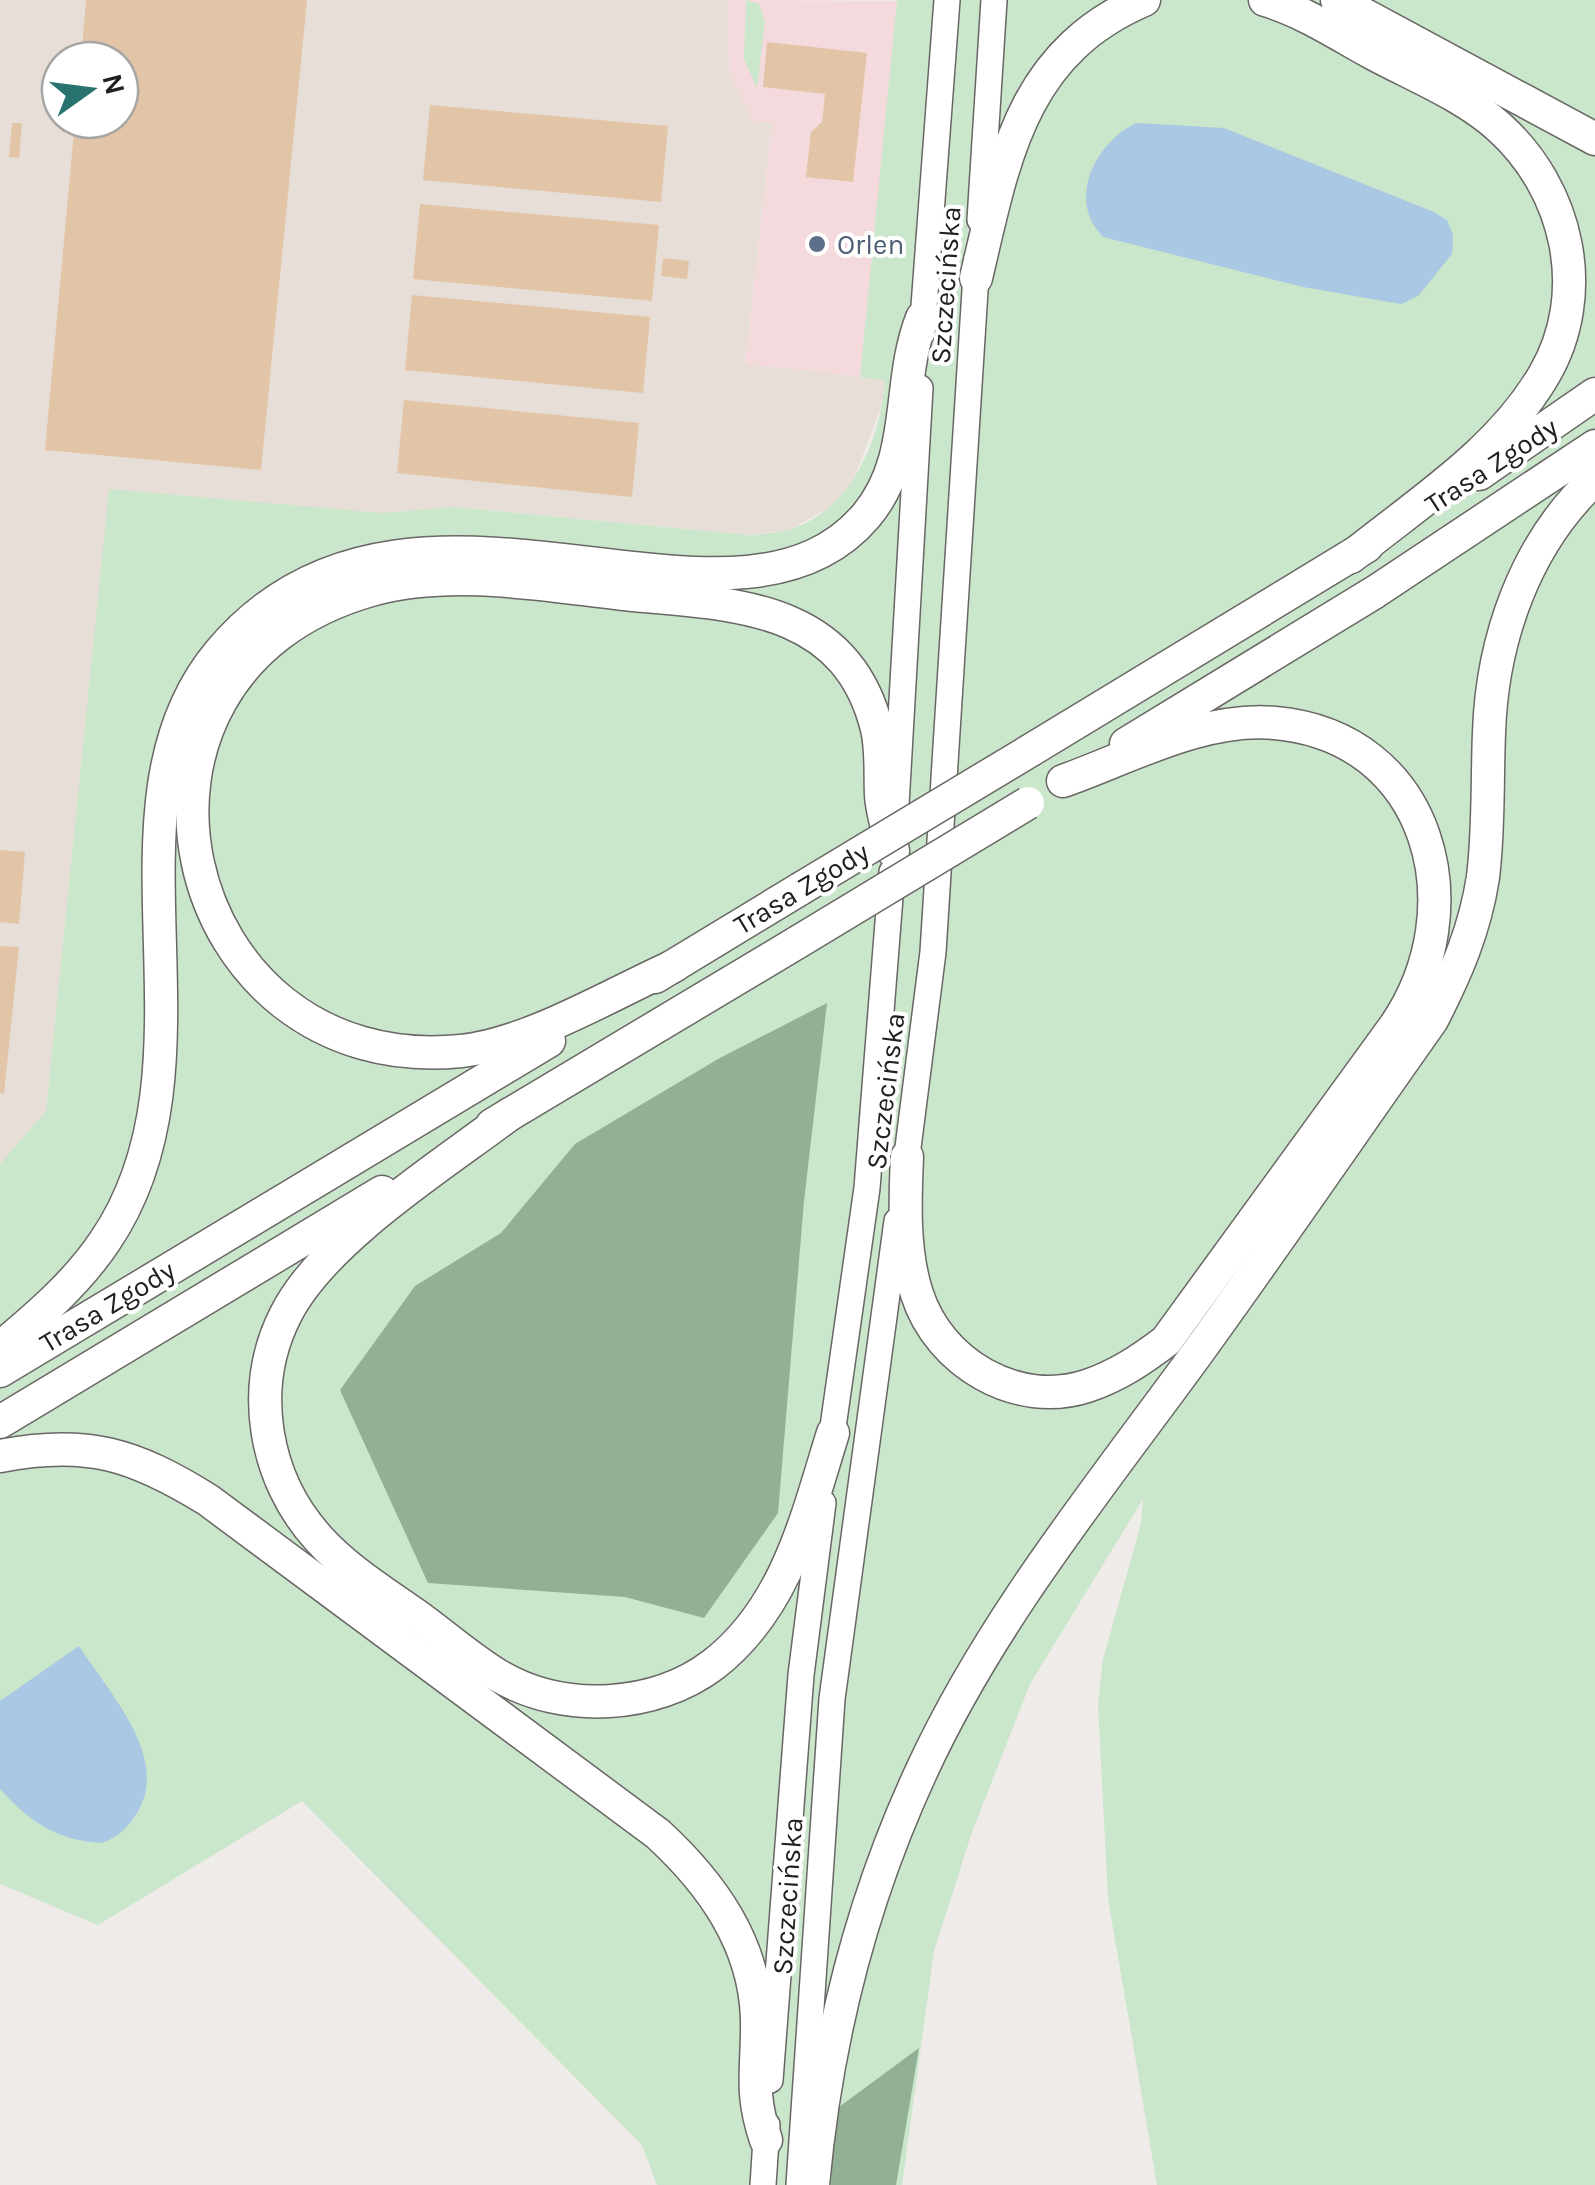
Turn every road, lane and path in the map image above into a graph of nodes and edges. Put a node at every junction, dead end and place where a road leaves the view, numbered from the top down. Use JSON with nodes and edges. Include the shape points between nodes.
{"nodes":[{"id":1,"x":947,"y":0,"type":"edge"},
{"id":2,"x":994,"y":0,"type":"edge"},
{"id":3,"x":1144,"y":0,"type":"edge"},
{"id":4,"x":1265,"y":0,"type":"edge"},
{"id":5,"x":1337,"y":0,"type":"edge"},
{"id":6,"x":1595,"y":138,"type":"edge"},
{"id":7,"x":976,"y":278,"type":"junction"},
{"id":8,"x":922,"y":318,"type":"junction"},
{"id":9,"x":1595,"y":394,"type":"edge"},
{"id":10,"x":1595,"y":446,"type":"edge"},
{"id":11,"x":1595,"y":479,"type":"edge"},
{"id":12,"x":1351,"y":556,"type":"junction"},
{"id":13,"x":1063,"y":782,"type":"junction"},
{"id":14,"x":893,"y":851,"type":"junction"},
{"id":15,"x":674,"y":966,"type":"junction"},
{"id":16,"x":510,"y":1114,"type":"junction"},
{"id":17,"x":907,"y":1158,"type":"junction"},
{"id":18,"x":0,"y":1348,"type":"edge"},
{"id":19,"x":0,"y":1371,"type":"edge"},
{"id":20,"x":0,"y":1422,"type":"edge"},
{"id":21,"x":832,"y":1432,"type":"junction"},
{"id":22,"x":0,"y":1456,"type":"edge"},
{"id":23,"x":766,"y":2140,"type":"junction"},
{"id":24,"x":762,"y":2185,"type":"edge"},
{"id":25,"x":799,"y":2185,"type":"edge"},
{"id":26,"x":812,"y":2185,"type":"edge"}],
"edges":[{"from":1,"to":8,"type":"main road","name":"Szczecińska"},
{"from":2,"to":7,"type":"main road","name":"Szczecińska"},
{"from":3,"to":7,"type":"highway","via":[[1096,24],[1045,76],[1005,157]]},
{"from":4,"to":12,"type":"highway","via":[[1496,124],[1527,155],[1557,205],[1569,263],[1568,315],[1546,372],[1515,418]]},
{"from":5,"to":6,"type":"highway"},
{"from":7,"to":17,"type":"main road","name":"Szczecińska","via":[[932,952]]},
{"from":8,"to":14,"type":"main road","name":"Szczecińska"},
{"from":8,"to":18,"type":"highway","via":[[911,346],[892,474],[866,516],[812,556],[770,569],[718,573],[477,552],[391,555],[340,568],[272,600],[221,650],[187,704],[163,784],[164,1018],[158,1098],[144,1154],[107,1239]]},
{"from":9,"to":12,"type":"highway","name":"Trasa Zgody"},
{"from":10,"to":13,"type":"highway","name":"Trasa Zgody","via":[[1375,592]]},
{"from":11,"to":26,"type":"highway","via":[[1538,552],[1496,656],[1483,877],[1462,962],[1432,1020],[1053,1551],[922,1768],[856,1950],[826,2072]]},
{"from":12,"to":15,"type":"highway","name":"Trasa Zgody","bridge":true},
{"from":13,"to":16,"type":"highway","name":"Trasa Zgody","bridge":true},
{"from":13,"to":17,"type":"highway","via":[[1224,725],[1275,723],[1340,742],[1393,783],[1427,841],[1437,908],[1422,978],[1395,1026],[1166,1341],[1128,1370],[1084,1388],[1050,1392],[1002,1385],[959,1358],[938,1334],[917,1296]]},
{"from":14,"to":15,"type":"highway","via":[[877,730],[856,680],[812,634],[748,606],[493,581],[374,589],[284,631],[248,664],[214,714],[190,808],[191,846],[207,903],[231,946],[308,1017],[351,1040],[404,1051],[462,1051],[506,1041]]},
{"from":14,"to":21,"type":"main road","name":"Szczecińska","via":[[870,1157]]},
{"from":15,"to":19,"type":"highway","name":"Trasa Zgody"},
{"from":16,"to":20,"type":"highway","name":"Trasa Zgody"},
{"from":16,"to":21,"type":"highway","via":[[322,1263],[286,1314],[269,1366],[264,1411],[270,1453],[286,1495],[319,1539],[501,1677],[586,1702],[650,1696],[714,1663],[770,1599],[792,1562]]},
{"from":17,"to":25,"type":"main road","name":"Szczecińska","via":[[838,1635]]},
{"from":21,"to":23,"type":"main road","name":"Szczecińska","via":[[801,1675]]},
{"from":22,"to":23,"type":"highway","via":[[52,1446],[160,1470],[658,1834],[714,1895],[743,1950],[757,2017],[753,2102]]},
{"from":23,"to":24,"type":"main road","name":"Szczecińska"}]}
